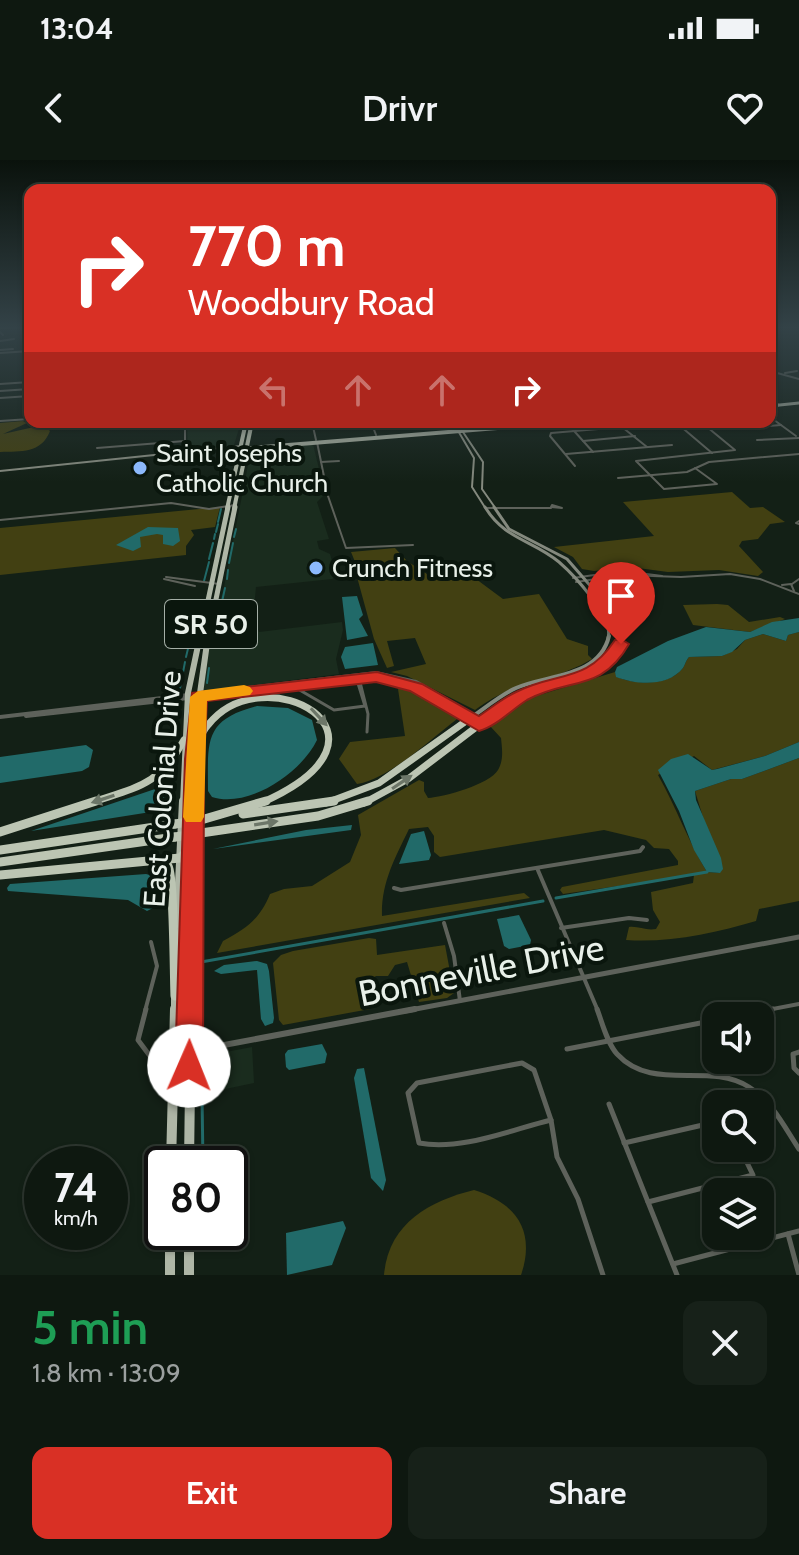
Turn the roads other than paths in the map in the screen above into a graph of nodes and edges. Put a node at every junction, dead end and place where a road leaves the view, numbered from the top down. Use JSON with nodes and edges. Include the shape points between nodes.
{"nodes":[{"id":1,"x":24,"y":382,"type":"edge"},
{"id":2,"x":0,"y":384,"type":"edge"},
{"id":3,"x":24,"y":389,"type":"edge"},
{"id":4,"x":0,"y":391,"type":"edge"},
{"id":5,"x":24,"y":396,"type":"edge"},
{"id":6,"x":0,"y":398,"type":"edge"},
{"id":7,"x":799,"y":404,"type":"edge"},
{"id":8,"x":776,"y":406,"type":"edge"},
{"id":9,"x":24,"y":419,"type":"edge"},
{"id":10,"x":0,"y":421,"type":"edge"},
{"id":11,"x":776,"y":421,"type":"edge"},
{"id":12,"x":776,"y":425,"type":"edge"},
{"id":13,"x":781,"y":425,"type":"junction"},
{"id":14,"x":248,"y":428,"type":"edge"},
{"id":15,"x":249,"y":428,"type":"edge"},
{"id":16,"x":313,"y":428,"type":"edge"},
{"id":17,"x":373,"y":428,"type":"edge"},
{"id":18,"x":469,"y":428,"type":"edge"},
{"id":19,"x":485,"y":428,"type":"edge"},
{"id":20,"x":571,"y":428,"type":"edge"},
{"id":21,"x":604,"y":428,"type":"edge"},
{"id":22,"x":621,"y":428,"type":"edge"},
{"id":23,"x":683,"y":428,"type":"edge"},
{"id":24,"x":708,"y":428,"type":"edge"},
{"id":25,"x":185,"y":430,"type":"dead end"},
{"id":26,"x":459,"y":430,"type":"junction"},
{"id":27,"x":573,"y":430,"type":"junction"},
{"id":28,"x":376,"y":436,"type":"junction"},
{"id":29,"x":635,"y":436,"type":"junction"},
{"id":30,"x":799,"y":438,"type":"edge"},
{"id":31,"x":757,"y":440,"type":"dead end"},
{"id":32,"x":185,"y":441,"type":"junction"},
{"id":33,"x":316,"y":441,"type":"junction"},
{"id":34,"x":583,"y":441,"type":"junction"},
{"id":35,"x":672,"y":445,"type":"dead end"},
{"id":36,"x":240,"y":447,"type":"junction"},
{"id":37,"x":247,"y":447,"type":"junction"},
{"id":38,"x":647,"y":447,"type":"junction"},
{"id":39,"x":97,"y":448,"type":"dead end"},
{"id":40,"x":593,"y":452,"type":"junction"},
{"id":41,"x":185,"y":454,"type":"junction"},
{"id":42,"x":566,"y":454,"type":"junction"},
{"id":43,"x":713,"y":454,"type":"junction"},
{"id":44,"x":799,"y":454,"type":"edge"},
{"id":45,"x":157,"y":458,"type":"junction"},
{"id":46,"x":339,"y":461,"type":"dead end"},
{"id":47,"x":321,"y":462,"type":"junction"},
{"id":48,"x":575,"y":466,"type":"dead end"},
{"id":49,"x":695,"y":468,"type":"junction"},
{"id":50,"x":475,"y":469,"type":"junction"},
{"id":51,"x":482,"y":470,"type":"junction"},
{"id":52,"x":0,"y":472,"type":"edge"},
{"id":53,"x":647,"y":475,"type":"junction"},
{"id":54,"x":618,"y":478,"type":"dead end"},
{"id":55,"x":235,"y":505,"type":"junction"},
{"id":56,"x":227,"y":506,"type":"junction"},
{"id":57,"x":552,"y":507,"type":"dead end"},
{"id":58,"x":495,"y":508,"type":"junction"},
{"id":59,"x":486,"y":509,"type":"junction"},
{"id":60,"x":0,"y":520,"type":"edge"},
{"id":61,"x":220,"y":538,"type":"junction"},
{"id":62,"x":227,"y":543,"type":"junction"},
{"id":63,"x":413,"y":545,"type":"dead end"},
{"id":64,"x":165,"y":578,"type":"dead end"},
{"id":65,"x":584,"y":578,"type":"junction"},
{"id":66,"x":799,"y":579,"type":"edge"},
{"id":67,"x":574,"y":580,"type":"junction"},
{"id":68,"x":219,"y":584,"type":"junction"},
{"id":69,"x":775,"y":584,"type":"junction"},
{"id":70,"x":791,"y":584,"type":"junction"},
{"id":71,"x":210,"y":585,"type":"junction"},
{"id":72,"x":786,"y":589,"type":"junction"},
{"id":73,"x":798,"y":593,"type":"edge"},
{"id":74,"x":619,"y":620,"type":"junction"},
{"id":75,"x":607,"y":621,"type":"junction"},
{"id":76,"x":376,"y":673,"type":"junction"},
{"id":77,"x":366,"y":677,"type":"junction"},
{"id":78,"x":358,"y":678,"type":"junction"},
{"id":79,"x":296,"y":687,"type":"junction"},
{"id":80,"x":361,"y":690,"type":"junction"},
{"id":81,"x":199,"y":694,"type":"junction"},
{"id":82,"x":188,"y":696,"type":"junction"},
{"id":83,"x":365,"y":706,"type":"junction"},
{"id":84,"x":471,"y":717,"type":"junction"},
{"id":85,"x":0,"y":718,"type":"edge"},
{"id":86,"x":481,"y":723,"type":"junction"},
{"id":87,"x":367,"y":732,"type":"dead end"},
{"id":88,"x":184,"y":740,"type":"junction"},
{"id":89,"x":194,"y":759,"type":"junction"},
{"id":90,"x":201,"y":820,"type":"junction"},
{"id":91,"x":0,"y":832,"type":"edge"},
{"id":92,"x":194,"y":846,"type":"junction"},
{"id":93,"x":643,"y":847,"type":"dead end"},
{"id":94,"x":0,"y":850,"type":"edge"},
{"id":95,"x":180,"y":858,"type":"junction"},
{"id":96,"x":0,"y":862,"type":"edge"},
{"id":97,"x":149,"y":863,"type":"junction"},
{"id":98,"x":537,"y":868,"type":"junction"},
{"id":99,"x":180,"y":869,"type":"junction"},
{"id":100,"x":0,"y":875,"type":"edge"},
{"id":101,"x":394,"y":888,"type":"dead end"},
{"id":102,"x":647,"y":920,"type":"dead end"},
{"id":103,"x":444,"y":923,"type":"dead end"},
{"id":104,"x":561,"y":928,"type":"junction"},
{"id":105,"x":799,"y":937,"type":"edge"},
{"id":106,"x":151,"y":942,"type":"dead end"},
{"id":107,"x":582,"y":978,"type":"junction"},
{"id":108,"x":175,"y":996,"type":"junction"},
{"id":109,"x":460,"y":1001,"type":"junction"},
{"id":110,"x":799,"y":1004,"type":"edge"},
{"id":111,"x":774,"y":1009,"type":"edge"},
{"id":112,"x":702,"y":1023,"type":"edge"},
{"id":113,"x":608,"y":1042,"type":"junction"},
{"id":114,"x":567,"y":1049,"type":"dead end"},
{"id":115,"x":799,"y":1052,"type":"edge"},
{"id":116,"x":181,"y":1053,"type":"junction"},
{"id":117,"x":799,"y":1073,"type":"edge"},
{"id":118,"x":752,"y":1090,"type":"edge"},
{"id":119,"x":609,"y":1104,"type":"dead end"},
{"id":120,"x":774,"y":1112,"type":"edge"},
{"id":121,"x":551,"y":1120,"type":"junction"},
{"id":122,"x":702,"y":1125,"type":"edge"},
{"id":123,"x":624,"y":1143,"type":"junction"},
{"id":124,"x":173,"y":1146,"type":"edge"},
{"id":125,"x":188,"y":1146,"type":"edge"},
{"id":126,"x":799,"y":1149,"type":"edge"},
{"id":127,"x":747,"y":1162,"type":"edge"},
{"id":128,"x":648,"y":1202,"type":"junction"},
{"id":129,"x":799,"y":1231,"type":"edge"},
{"id":130,"x":788,"y":1234,"type":"junction"},
{"id":131,"x":170,"y":1250,"type":"edge"},
{"id":132,"x":189,"y":1250,"type":"edge"},
{"id":133,"x":673,"y":1264,"type":"junction"},
{"id":134,"x":170,"y":1275,"type":"edge"},
{"id":135,"x":189,"y":1275,"type":"edge"},
{"id":136,"x":603,"y":1275,"type":"edge"},
{"id":137,"x":677,"y":1275,"type":"edge"},
{"id":138,"x":799,"y":1275,"type":"edge"}],
"edges":[{"from":1,"to":2,"type":"street"},
{"from":3,"to":4,"type":"street"},
{"from":5,"to":6,"type":"street"},
{"from":7,"to":8,"type":"main road"},
{"from":9,"to":10,"type":"street"},
{"from":11,"to":13,"type":"street"},
{"from":12,"to":13,"type":"street"},
{"from":13,"to":30,"type":"street"},
{"from":14,"to":36,"type":"highway","name":"East Colonial Drive","number":"SR 50"},
{"from":15,"to":37,"type":"highway","name":"East Colonial Drive","number":"SR 50"},
{"from":16,"to":33,"type":"street"},
{"from":17,"to":28,"type":"street"},
{"from":18,"to":26,"type":"main road"},
{"from":19,"to":26,"type":"main road"},
{"from":20,"to":27,"type":"street"},
{"from":21,"to":27,"type":"street"},
{"from":22,"to":29,"type":"street"},
{"from":23,"to":43,"type":"street"},
{"from":24,"to":43,"type":"street","via":[[735,450]]},
{"from":25,"to":32,"type":"street"},
{"from":26,"to":28,"type":"main road"},
{"from":26,"to":28,"type":"main road"},
{"from":26,"to":50,"type":"main road"},
{"from":26,"to":51,"type":"main road","via":[[479,454]]},
{"from":27,"to":34,"type":"street"},
{"from":27,"to":42,"type":"street","via":[[550,434]]},
{"from":28,"to":33,"type":"main road"},
{"from":28,"to":33,"type":"main road"},
{"from":29,"to":34,"type":"street"},
{"from":29,"to":38,"type":"street"},
{"from":30,"to":31,"type":"street"},
{"from":32,"to":39,"type":"street"},
{"from":32,"to":41,"type":"street"},
{"from":33,"to":37,"type":"main road"},
{"from":33,"to":47,"type":"street"},
{"from":34,"to":40,"type":"street"},
{"from":35,"to":38,"type":"street"},
{"from":36,"to":37,"type":"main road"},
{"from":36,"to":41,"type":"main road"},
{"from":36,"to":41,"type":"main road"},
{"from":36,"to":56,"type":"highway","name":"East Colonial Drive","number":"SR 50"},
{"from":37,"to":55,"type":"highway","name":"East Colonial Drive","number":"SR 50"},
{"from":38,"to":40,"type":"street"},
{"from":40,"to":42,"type":"street"},
{"from":41,"to":45,"type":"main road"},
{"from":41,"to":45,"type":"main road"},
{"from":42,"to":48,"type":"street"},
{"from":43,"to":53,"type":"street","via":[[636,461]]},
{"from":44,"to":49,"type":"street","via":[[709,462]]},
{"from":45,"to":52,"type":"main road"},
{"from":46,"to":47,"type":"street"},
{"from":47,"to":63,"type":"street","via":[[348,550]]},
{"from":49,"to":53,"type":"street"},
{"from":49,"to":53,"type":"street","via":[[717,484],[669,490]]},
{"from":50,"to":51,"type":"street"},
{"from":50,"to":59,"type":"main road","via":[[471,484]]},
{"from":51,"to":58,"type":"main road","via":[[482,489]]},
{"from":53,"to":54,"type":"street"},
{"from":55,"to":56,"type":"street"},
{"from":55,"to":62,"type":"highway","name":"East Colonial Drive","number":"SR 50"},
{"from":56,"to":60,"type":"street","via":[[171,503]]},
{"from":56,"to":61,"type":"highway","name":"East Colonial Drive","number":"SR 50"},
{"from":57,"to":58,"type":"street"},
{"from":58,"to":59,"type":"street"},
{"from":58,"to":65,"type":"main road","via":[[509,529],[559,554]]},
{"from":59,"to":67,"type":"main road","via":[[501,530],[547,553]]},
{"from":61,"to":62,"type":"highway"},
{"from":61,"to":71,"type":"highway","name":"East Colonial Drive","number":"SR 50"},
{"from":62,"to":68,"type":"highway","name":"East Colonial Drive","number":"SR 50"},
{"from":64,"to":71,"type":"street"},
{"from":65,"to":67,"type":"street"},
{"from":65,"to":69,"type":"street","via":[[733,574]]},
{"from":65,"to":74,"type":"main road"},
{"from":66,"to":70,"type":"street"},
{"from":67,"to":75,"type":"main road"},
{"from":68,"to":71,"type":"street"},
{"from":68,"to":81,"type":"highway","name":"East Colonial Drive","number":"SR 50"},
{"from":69,"to":70,"type":"street"},
{"from":69,"to":72,"type":"street"},
{"from":70,"to":72,"type":"street"},
{"from":70,"to":73,"type":"street"},
{"from":71,"to":82,"type":"highway","name":"East Colonial Drive","number":"SR 50"},
{"from":72,"to":73,"type":"street"},
{"from":74,"to":75,"type":"street"},
{"from":74,"to":86,"type":"main road","via":[[620,645],[602,668],[527,693]]},
{"from":75,"to":84,"type":"main road","via":[[608,643],[590,664],[515,688]]},
{"from":76,"to":78,"type":"street"},
{"from":76,"to":79,"type":"street"},
{"from":76,"to":84,"type":"street","via":[[416,682]]},
{"from":77,"to":78,"type":"street"},
{"from":77,"to":80,"type":"street"},
{"from":77,"to":84,"type":"street","via":[[405,682]]},
{"from":78,"to":79,"type":"street"},
{"from":78,"to":80,"type":"street"},
{"from":79,"to":81,"type":"street"},
{"from":79,"to":83,"type":"street","via":[[335,710]]},
{"from":80,"to":83,"type":"street"},
{"from":81,"to":82,"type":"street"},
{"from":81,"to":89,"type":"highway","name":"East Colonial Drive","number":"SR 50"},
{"from":82,"to":85,"type":"street"},
{"from":82,"to":88,"type":"highway","name":"East Colonial Drive","number":"SR 50"},
{"from":83,"to":87,"type":"street"},
{"from":84,"to":86,"type":"street"},
{"from":84,"to":90,"type":"highway","via":[[361,792]]},
{"from":96,"to":86,"type":"highway","one_way":true,"bridge":true,"via":[[331,813],[392,789]]},
{"from":88,"to":91,"type":"highway","one_way":true,"via":[[170,766],[146,784]]},
{"from":88,"to":95,"type":"highway","name":"East Colonial Drive","number":"SR 50"},
{"from":89,"to":90,"type":"highway","one_way":true,"via":[[211,720],[254,700],[302,703],[320,714],[330,732],[324,756],[294,786],[247,809]]},
{"from":89,"to":92,"type":"highway","name":"East Colonial Drive","number":"SR 50"},
{"from":90,"to":94,"type":"highway","bridge":true},
{"from":92,"to":95,"type":"highway"},
{"from":92,"to":116,"type":"highway","name":"East Colonial Drive","number":"SR 50"},
{"from":93,"to":98,"type":"street"},
{"from":95,"to":97,"type":"highway"},
{"from":95,"to":99,"type":"highway","name":"East Colonial Drive","number":"SR 50"},
{"from":97,"to":100,"type":"highway"},
{"from":97,"to":108,"type":"highway","via":[[168,866],[173,874]]},
{"from":98,"to":101,"type":"street"},
{"from":98,"to":104,"type":"street"},
{"from":99,"to":108,"type":"highway","name":"East Colonial Drive","number":"SR 50"},
{"from":99,"to":116,"type":"highway"},
{"from":102,"to":104,"type":"street"},
{"from":103,"to":109,"type":"street"},
{"from":104,"to":107,"type":"street"},
{"from":105,"to":107,"type":"street","name":"Bonneville Drive"},
{"from":106,"to":116,"type":"street","via":[[154,982],[138,1040],[150,1056]]},
{"from":107,"to":109,"type":"street","name":"Bonneville Drive"},
{"from":107,"to":113,"type":"street"},
{"from":108,"to":116,"type":"highway","name":"East Colonial Drive","number":"SR 50"},
{"from":109,"to":116,"type":"street","name":"Bonneville Drive"},
{"from":110,"to":111,"type":"street"},
{"from":112,"to":113,"type":"street"},
{"from":113,"to":114,"type":"street"},
{"from":113,"to":118,"type":"street","via":[[622,1059],[649,1075],[714,1073]]},
{"from":115,"to":117,"type":"street","via":[[792,1060]]},
{"from":116,"to":124,"type":"highway","name":"East Colonial Drive","number":"SR 50"},
{"from":116,"to":125,"type":"highway","name":"East Colonial Drive","number":"SR 50"},
{"from":119,"to":123,"type":"street"},
{"from":120,"to":126,"type":"street"},
{"from":121,"to":121,"type":"street","via":[[534,1070],[522,1063],[417,1083],[408,1093],[415,1134],[427,1147]]},
{"from":121,"to":136,"type":"street","via":[[557,1157],[578,1199]]},
{"from":122,"to":123,"type":"street"},
{"from":123,"to":128,"type":"street"},
{"from":127,"to":128,"type":"street","via":[[753,1175]]},
{"from":128,"to":133,"type":"street"},
{"from":129,"to":130,"type":"street"},
{"from":130,"to":133,"type":"street"},
{"from":130,"to":138,"type":"street"},
{"from":131,"to":134,"type":"highway"},
{"from":132,"to":135,"type":"highway"},
{"from":133,"to":137,"type":"street"}]}
